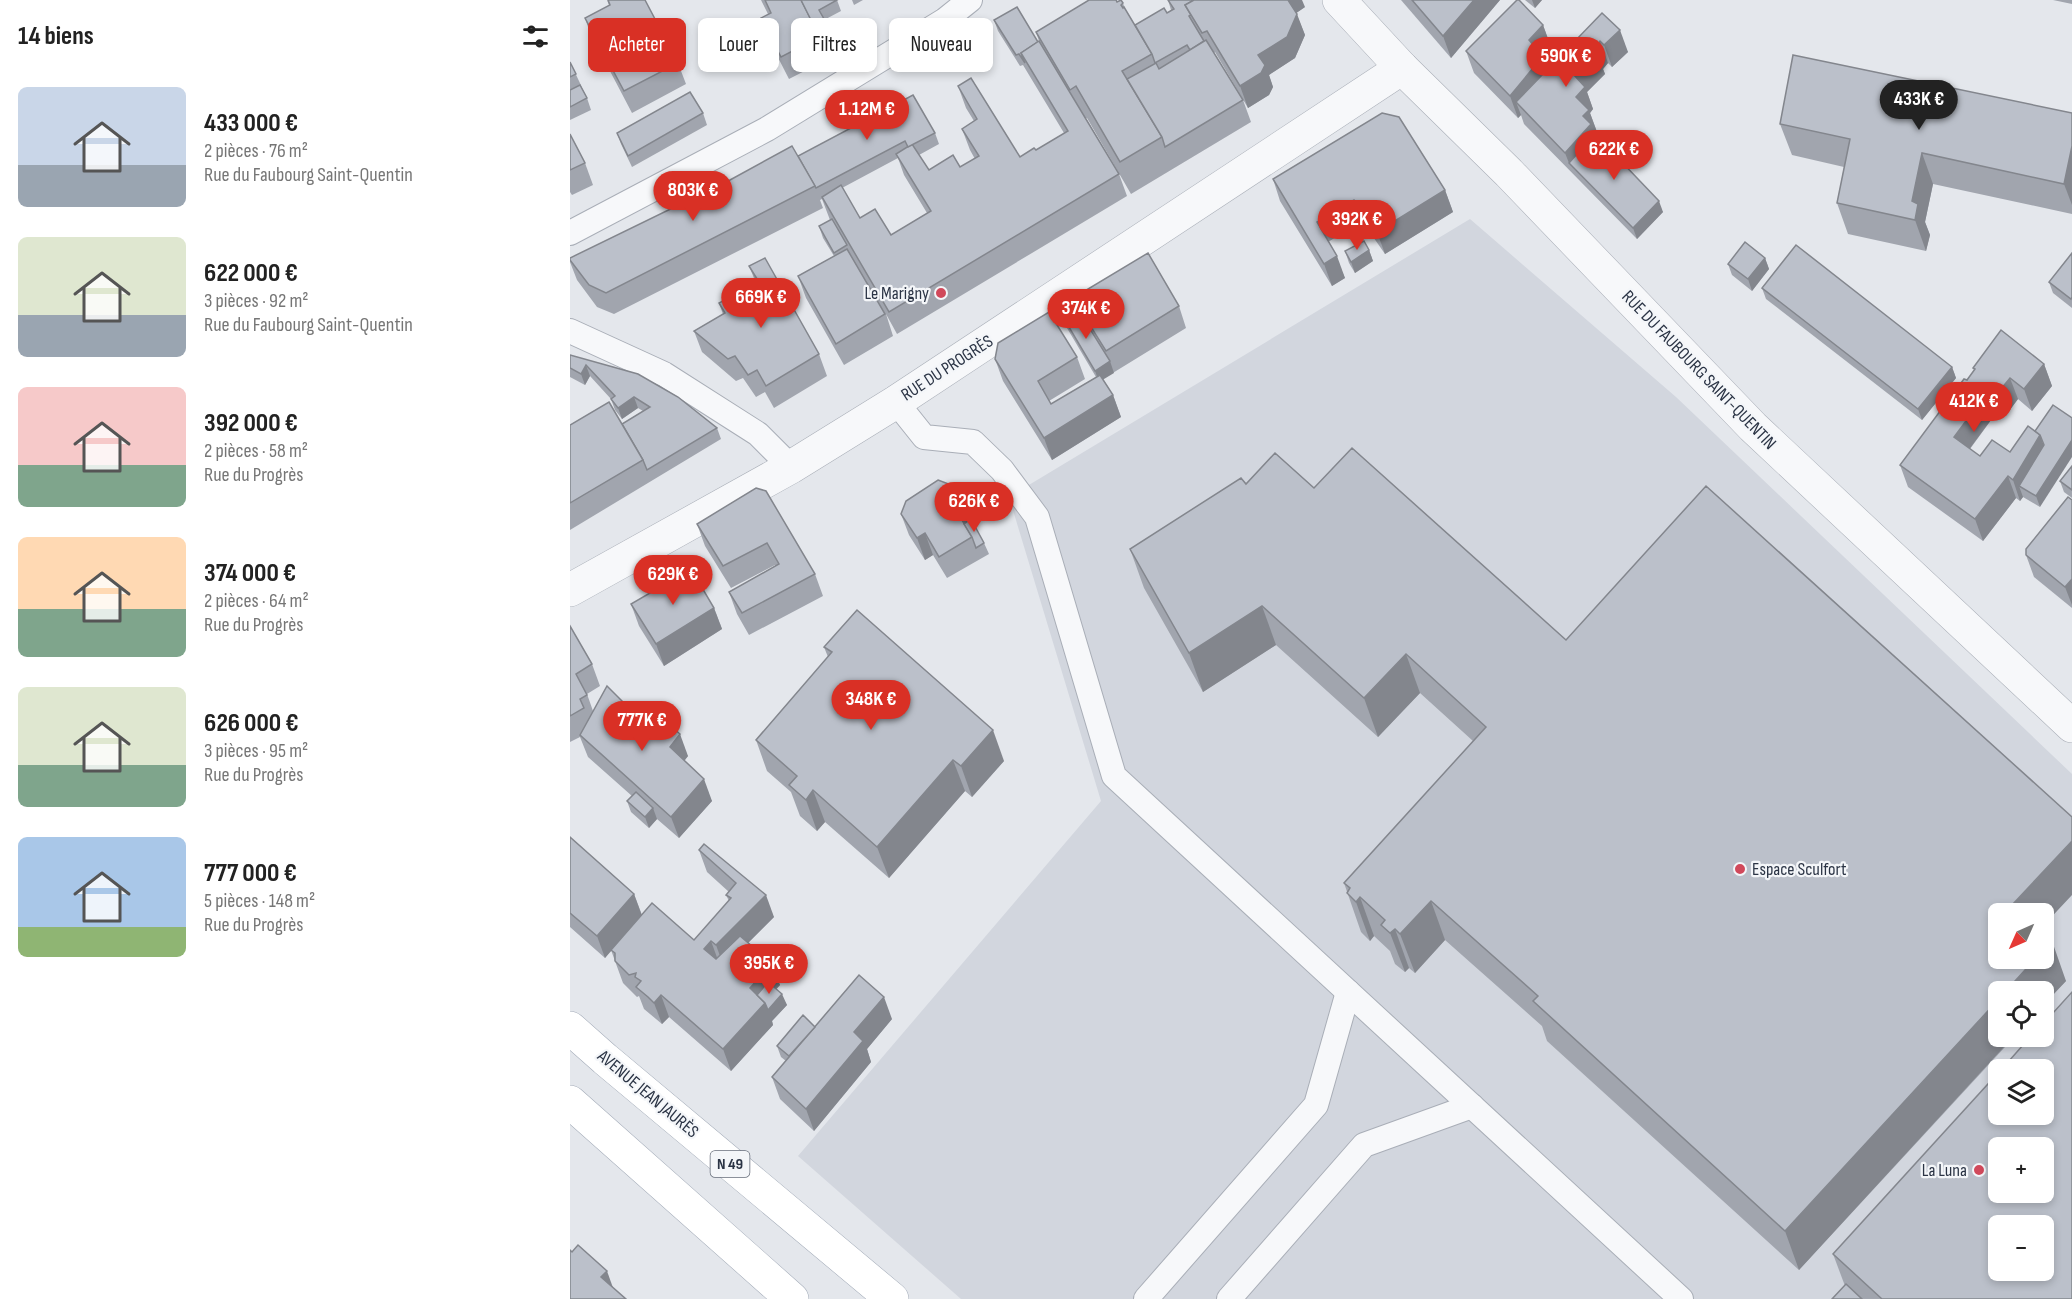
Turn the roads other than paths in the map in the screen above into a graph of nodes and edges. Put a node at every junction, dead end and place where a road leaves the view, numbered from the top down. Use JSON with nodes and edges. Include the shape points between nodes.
{"nodes":[{"id":1,"x":969,"y":0,"type":"edge"},
{"id":2,"x":1340,"y":0,"type":"edge"},
{"id":3,"x":1402,"y":68,"type":"junction"},
{"id":4,"x":570,"y":232,"type":"edge"},
{"id":5,"x":570,"y":331,"type":"edge"},
{"id":6,"x":896,"y":402,"type":"junction"},
{"id":7,"x":791,"y":467,"type":"junction"},
{"id":8,"x":570,"y":590,"type":"edge"},
{"id":9,"x":2072,"y":726,"type":"edge"},
{"id":10,"x":1348,"y":992,"type":"junction"},
{"id":11,"x":570,"y":1028,"type":"edge"},
{"id":12,"x":570,"y":1102,"type":"edge"},
{"id":13,"x":1472,"y":1106,"type":"junction"},
{"id":14,"x":792,"y":1299,"type":"edge"},
{"id":15,"x":892,"y":1299,"type":"edge"},
{"id":16,"x":1146,"y":1299,"type":"edge"},
{"id":17,"x":1229,"y":1299,"type":"edge"},
{"id":18,"x":1681,"y":1299,"type":"edge"}],
"edges":[{"from":1,"to":4,"type":"lane","via":[[945,20],[767,129]]},
{"from":2,"to":3,"type":"street","name":"RUE DU FAUBOURG SAINT-QUENTIN"},
{"from":3,"to":6,"type":"street","name":"RUE DU PROGRÈS"},
{"from":3,"to":9,"type":"street","name":"RUE DU FAUBOURG SAINT-QUENTIN","via":[[1509,173],[1753,427]]},
{"from":5,"to":7,"type":"lane","via":[[664,374],[758,434]]},
{"from":6,"to":7,"type":"street","name":"RUE DU PROGRÈS"},
{"from":6,"to":10,"type":"lane","via":[[924,437],[974,442],[1002,470],[1037,518],[1114,776]]},
{"from":7,"to":8,"type":"street","name":"RUE DU PROGRÈS"},
{"from":10,"to":13,"type":"lane"},
{"from":10,"to":16,"type":"lane","via":[[1316,1105]]},
{"from":11,"to":15,"type":"main road","name":"AVENUE JEAN JAURÈS","number":"N 49"},
{"from":12,"to":14,"type":"main road"},
{"from":13,"to":17,"type":"lane","via":[[1364,1145]]},
{"from":13,"to":18,"type":"lane"}]}
